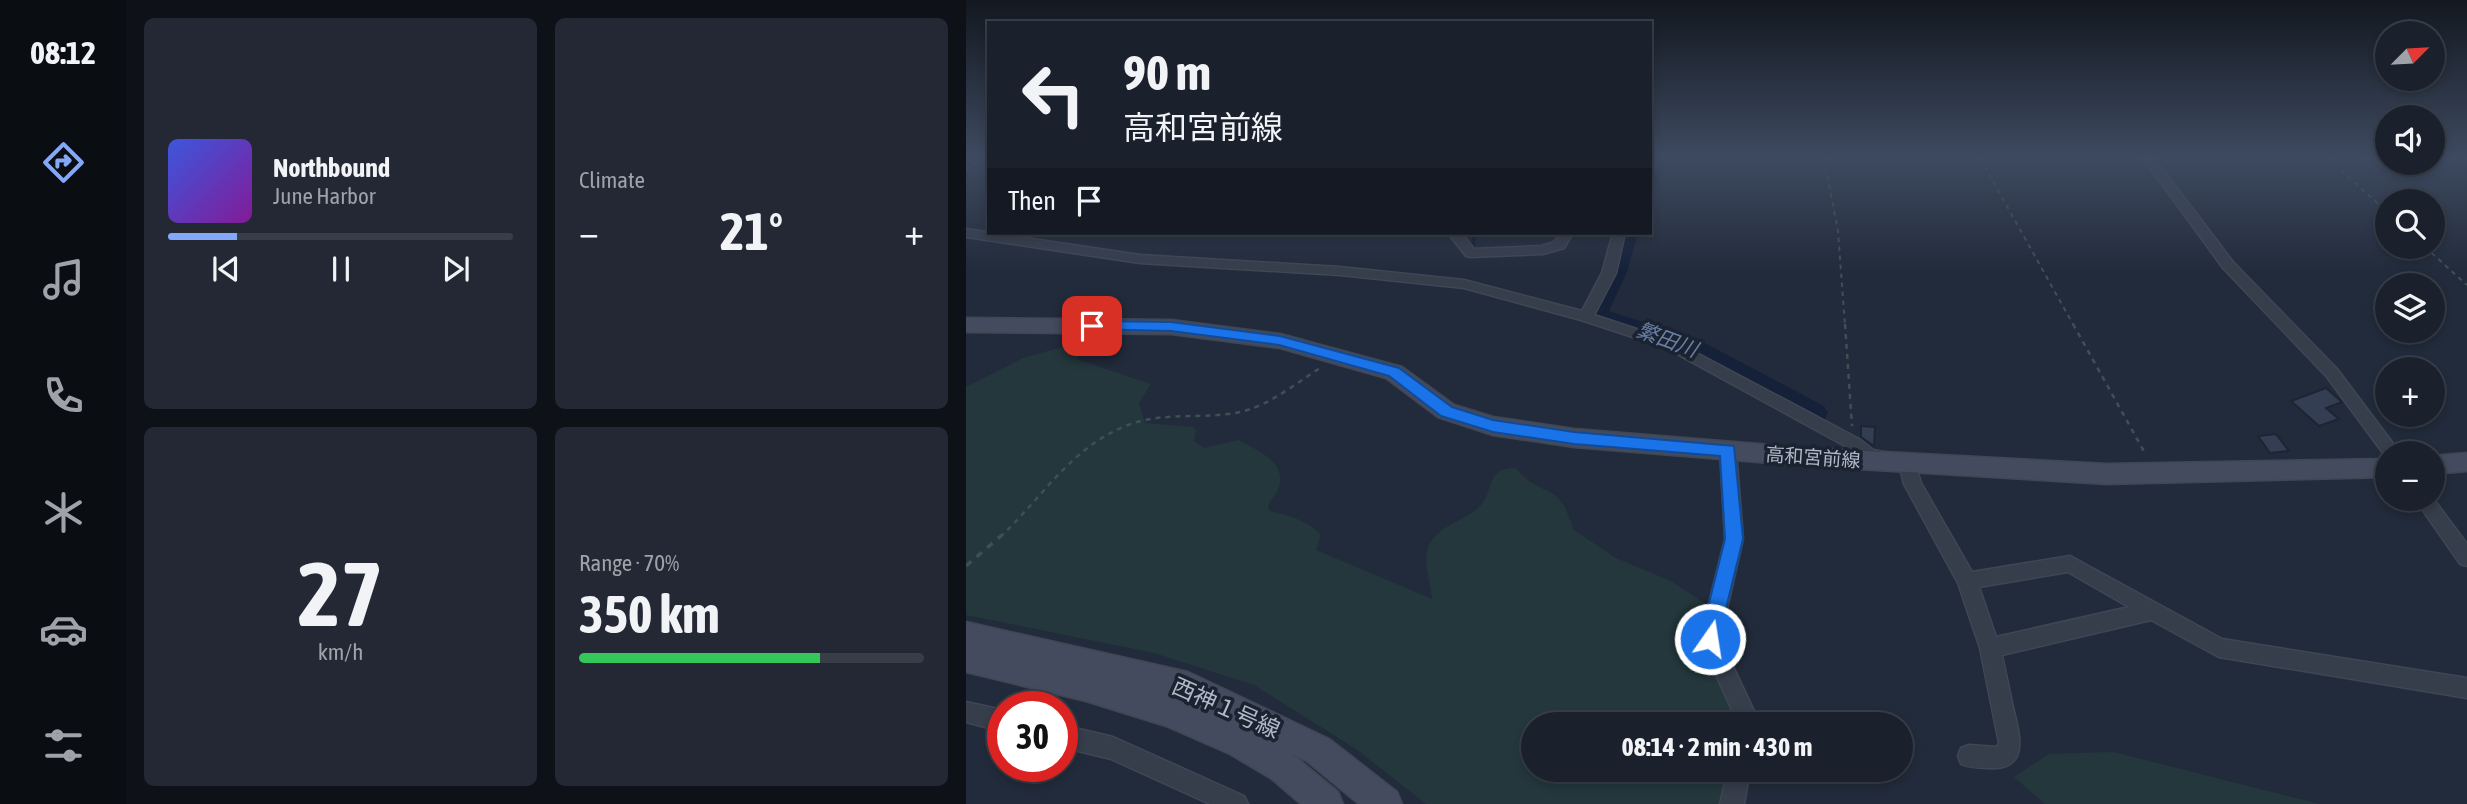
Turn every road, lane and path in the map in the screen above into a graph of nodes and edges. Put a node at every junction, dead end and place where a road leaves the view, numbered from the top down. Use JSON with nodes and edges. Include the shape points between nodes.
{"nodes":[{"id":1,"x":1831,"y":196,"type":"edge"},
{"id":2,"x":2001,"y":196,"type":"edge"},
{"id":3,"x":2176,"y":196,"type":"edge"},
{"id":4,"x":966,"y":233,"type":"edge"},
{"id":5,"x":1055,"y":235,"type":"edge"},
{"id":6,"x":1456,"y":235,"type":"edge"},
{"id":7,"x":1566,"y":235,"type":"edge"},
{"id":8,"x":1618,"y":235,"type":"edge"},
{"id":9,"x":1042,"y":244,"type":"junction"},
{"id":10,"x":2438,"y":259,"type":"edge"},
{"id":11,"x":2467,"y":285,"type":"edge"},
{"id":12,"x":1586,"y":317,"type":"junction"},
{"id":13,"x":966,"y":325,"type":"edge"},
{"id":14,"x":1337,"y":356,"type":"junction"},
{"id":15,"x":2383,"y":441,"type":"edge"},
{"id":16,"x":1853,"y":443,"type":"junction"},
{"id":17,"x":1728,"y":450,"type":"junction"},
{"id":18,"x":1906,"y":463,"type":"junction"},
{"id":19,"x":2467,"y":463,"type":"edge"},
{"id":20,"x":2445,"y":464,"type":"edge"},
{"id":21,"x":2375,"y":468,"type":"edge"},
{"id":22,"x":2156,"y":474,"type":"junction"},
{"id":23,"x":2433,"y":511,"type":"edge"},
{"id":24,"x":2467,"y":558,"type":"edge"},
{"id":25,"x":966,"y":566,"type":"edge"},
{"id":26,"x":1967,"y":582,"type":"junction"},
{"id":27,"x":2152,"y":611,"type":"junction"},
{"id":28,"x":966,"y":635,"type":"edge"},
{"id":29,"x":1990,"y":648,"type":"junction"},
{"id":30,"x":966,"y":658,"type":"edge"},
{"id":31,"x":2467,"y":688,"type":"edge"},
{"id":32,"x":966,"y":712,"type":"edge"},
{"id":33,"x":1743,"y":712,"type":"edge"},
{"id":34,"x":987,"y":717,"type":"edge"},
{"id":35,"x":1078,"y":740,"type":"edge"},
{"id":36,"x":1969,"y":756,"type":"dead end"},
{"id":37,"x":1737,"y":782,"type":"edge"},
{"id":38,"x":1236,"y":804,"type":"edge"},
{"id":39,"x":1326,"y":804,"type":"edge"},
{"id":40,"x":1385,"y":804,"type":"edge"},
{"id":41,"x":1732,"y":804,"type":"edge"}],
"edges":[{"from":1,"to":16,"type":"path","via":[[1838,231]]},
{"from":2,"to":22,"type":"path"},
{"from":3,"to":15,"type":"street","via":[[2228,265],[2332,373]]},
{"from":4,"to":9,"type":"street"},
{"from":5,"to":9,"type":"street"},
{"from":6,"to":7,"type":"street","via":[[1471,253],[1543,250],[1559,245]]},
{"from":8,"to":12,"type":"street","via":[[1609,273]]},
{"from":9,"to":12,"type":"street","via":[[1140,259],[1464,284]]},
{"from":10,"to":11,"type":"path"},
{"from":12,"to":16,"type":"street","via":[[1671,345]]},
{"from":13,"to":14,"type":"street","name":"高和宮前線","via":[[1171,327],[1280,341]]},
{"from":14,"to":17,"type":"street","name":"高和宮前線","via":[[1394,372],[1446,411],[1493,426],[1574,438]]},
{"from":14,"to":25,"type":"path","via":[[1272,399],[1240,412],[1159,416],[1089,444]]},
{"from":16,"to":18,"type":"street","via":[[1868,455]]},
{"from":17,"to":18,"type":"street","name":"高和宮前線"},
{"from":17,"to":33,"type":"street","via":[[1734,539],[1710,639]]},
{"from":18,"to":22,"type":"street","name":"高和宮前線"},
{"from":18,"to":26,"type":"street"},
{"from":19,"to":20,"type":"street"},
{"from":21,"to":22,"type":"street","name":"高和宮前線"},
{"from":23,"to":24,"type":"street"},
{"from":26,"to":27,"type":"street","via":[[2070,564]]},
{"from":26,"to":29,"type":"street"},
{"from":27,"to":29,"type":"street"},
{"from":27,"to":31,"type":"street","via":[[2219,648]]},
{"from":28,"to":40,"type":"street","name":"西神１号線","via":[[1188,686],[1318,750]]},
{"from":29,"to":36,"type":"street","via":[[2010,744],[1999,758]]},
{"from":30,"to":39,"type":"street","name":"西神１号線","via":[[1166,711],[1223,734],[1279,763]]},
{"from":32,"to":34,"type":"street"},
{"from":35,"to":38,"type":"street","via":[[1113,748]]},
{"from":37,"to":41,"type":"street"}]}
